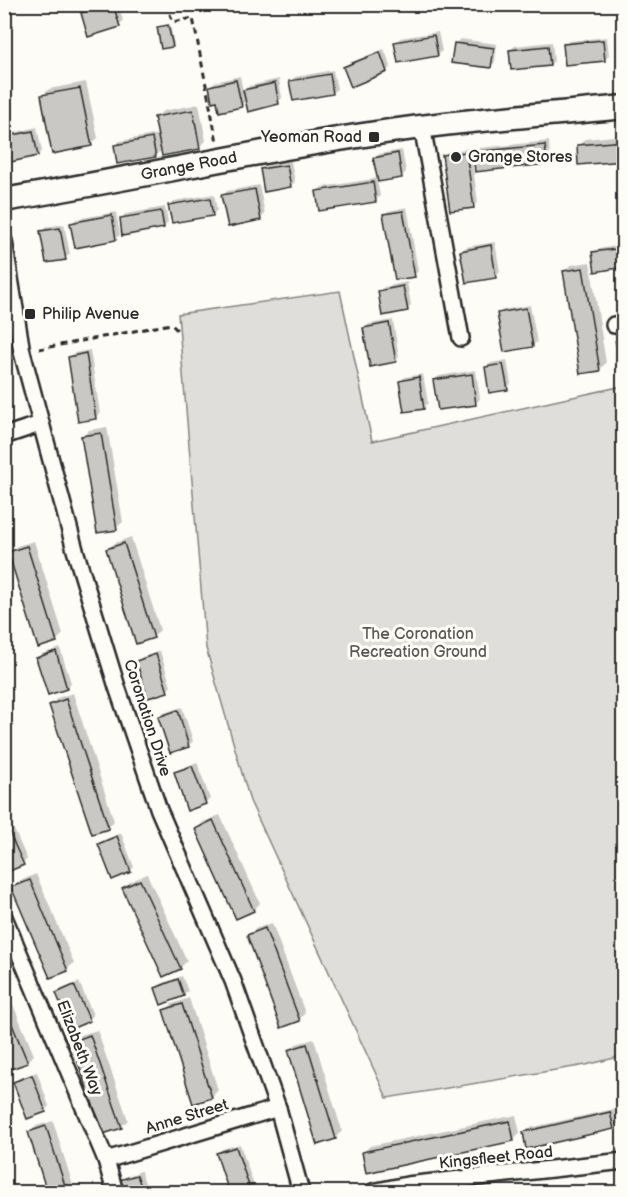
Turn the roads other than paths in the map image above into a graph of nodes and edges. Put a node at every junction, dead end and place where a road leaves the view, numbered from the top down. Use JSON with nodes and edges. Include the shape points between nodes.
{"nodes":[{"id":1,"x":624,"y":107,"type":"edge"},
{"id":2,"x":422,"y":126,"type":"junction"},
{"id":3,"x":4,"y":200,"type":"edge"},
{"id":4,"x":4,"y":241,"type":"edge"},
{"id":5,"x":460,"y":338,"type":"dead end"},
{"id":6,"x":40,"y":424,"type":"junction"},
{"id":7,"x":4,"y":436,"type":"edge"},
{"id":8,"x":4,"y":917,"type":"edge"},
{"id":9,"x":10,"y":949,"type":"edge"},
{"id":10,"x":278,"y":1108,"type":"junction"},
{"id":11,"x":106,"y":1160,"type":"junction"},
{"id":12,"x":624,"y":1161,"type":"edge"},
{"id":13,"x":115,"y":1192,"type":"edge"},
{"id":14,"x":301,"y":1192,"type":"edge"},
{"id":15,"x":372,"y":1192,"type":"edge"}],
"edges":[{"from":1,"to":2,"type":"street","name":"Grange Road"},
{"from":2,"to":3,"type":"street","name":"Grange Road"},
{"from":2,"to":5,"type":"street"},
{"from":4,"to":6,"type":"street","name":"Coronation Drive","via":[[22,352]]},
{"from":6,"to":7,"type":"street"},
{"from":6,"to":10,"type":"street","name":"Coronation Drive","via":[[146,776],[226,964]]},
{"from":8,"to":9,"type":"street","name":"Elizabeth Way"},
{"from":9,"to":11,"type":"street","name":"Elizabeth Way","via":[[40,999]]},
{"from":10,"to":11,"type":"street","name":"Anne Street"},
{"from":10,"to":14,"type":"street","name":"Coronation Drive"},
{"from":11,"to":13,"type":"street","name":"Elizabeth Way"},
{"from":12,"to":15,"type":"street","name":"Kingsfleet Road"}]}
